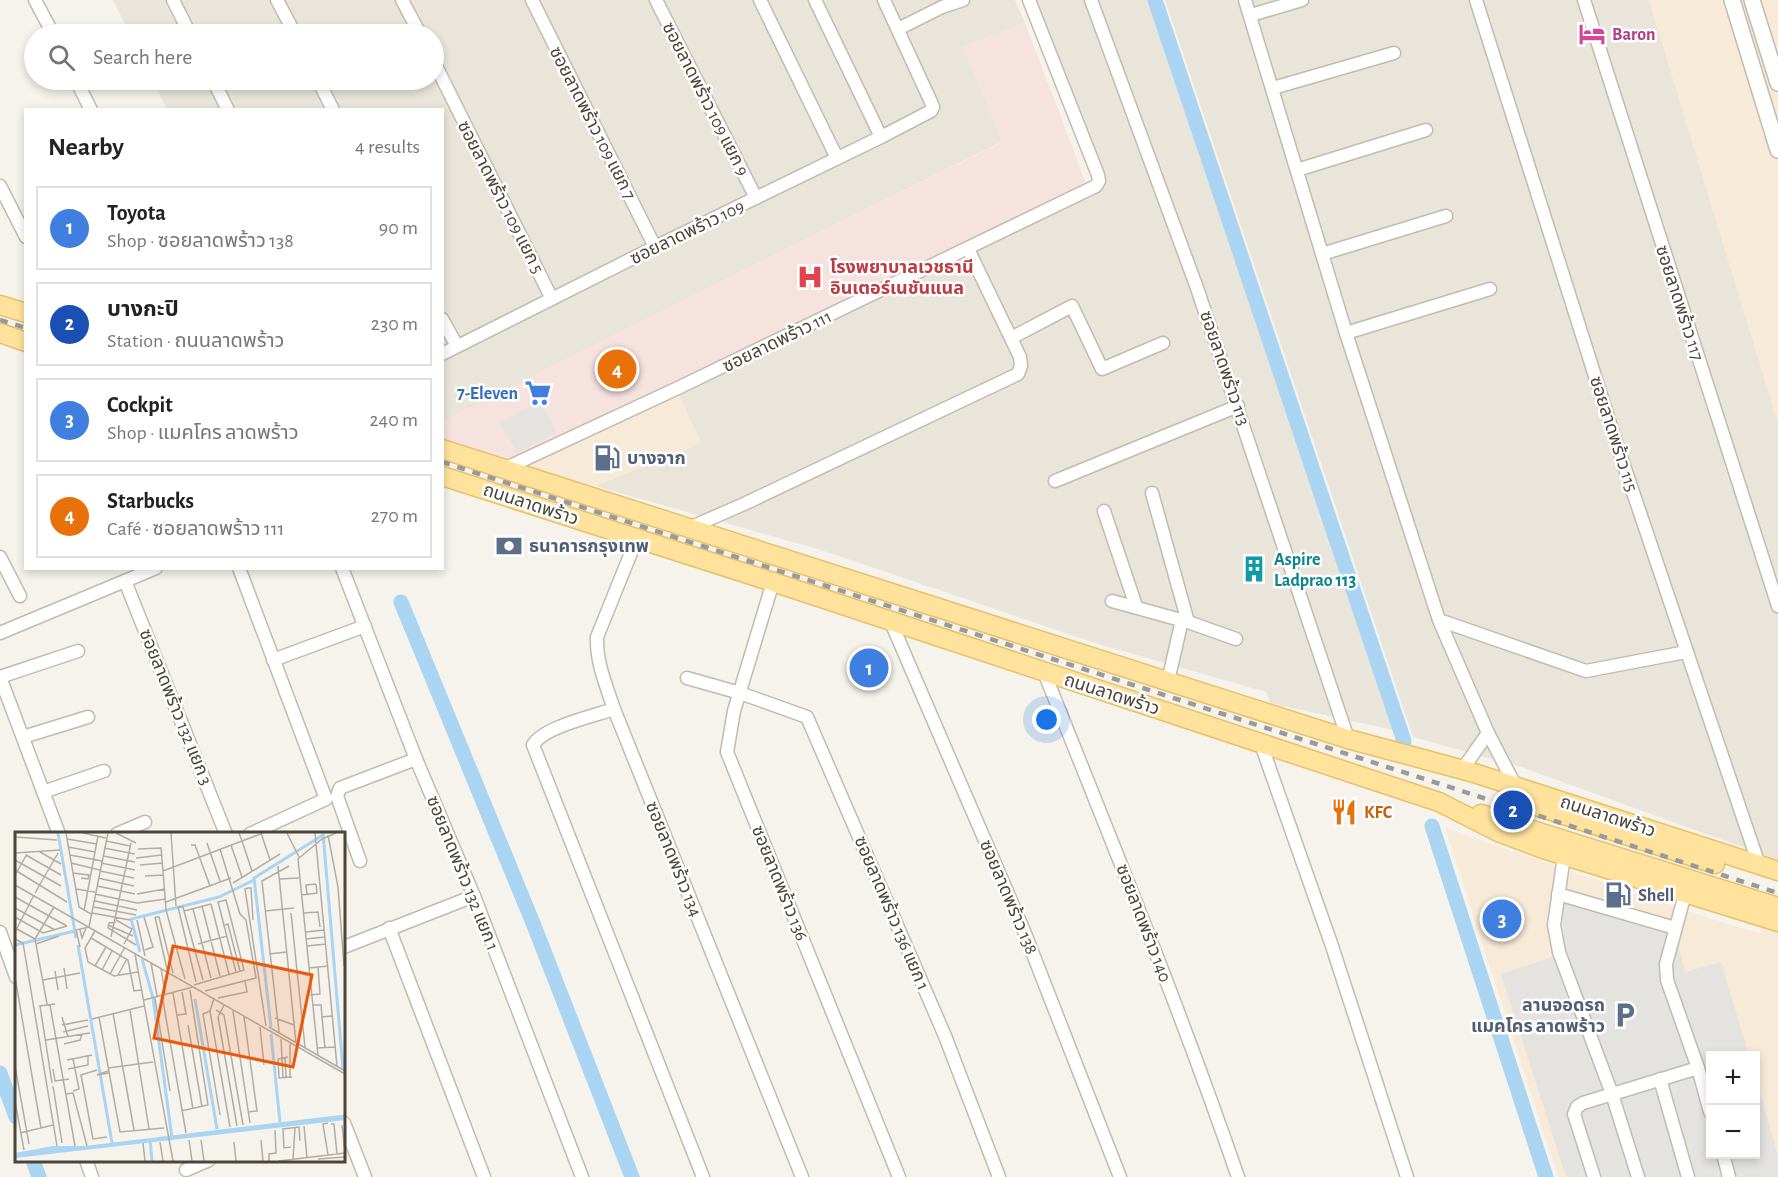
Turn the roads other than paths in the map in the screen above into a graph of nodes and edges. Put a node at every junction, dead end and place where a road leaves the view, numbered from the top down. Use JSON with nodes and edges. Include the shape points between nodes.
{"nodes":[{"id":1,"x":35,"y":0,"type":"edge"},
{"id":2,"x":173,"y":0,"type":"edge"},
{"id":3,"x":277,"y":0,"type":"edge"},
{"id":4,"x":402,"y":0,"type":"edge"},
{"id":5,"x":532,"y":0,"type":"edge"},
{"id":6,"x":656,"y":0,"type":"edge"},
{"id":7,"x":760,"y":0,"type":"edge"},
{"id":8,"x":815,"y":0,"type":"edge"},
{"id":9,"x":884,"y":0,"type":"edge"},
{"id":10,"x":963,"y":0,"type":"edge"},
{"id":11,"x":1029,"y":0,"type":"edge"},
{"id":12,"x":1091,"y":0,"type":"edge"},
{"id":13,"x":1245,"y":0,"type":"edge"},
{"id":14,"x":1302,"y":0,"type":"edge"},
{"id":15,"x":1476,"y":0,"type":"edge"},
{"id":16,"x":1584,"y":0,"type":"edge"},
{"id":17,"x":1732,"y":0,"type":"edge"},
{"id":18,"x":1752,"y":0,"type":"edge"},
{"id":19,"x":1251,"y":15,"type":"junction"},
{"id":20,"x":48,"y":24,"type":"edge"},
{"id":21,"x":185,"y":24,"type":"edge"},
{"id":22,"x":290,"y":24,"type":"edge"},
{"id":23,"x":415,"y":24,"type":"edge"},
{"id":24,"x":898,"y":29,"type":"junction"},
{"id":25,"x":1394,"y":53,"type":"dead end"},
{"id":26,"x":444,"y":82,"type":"edge"},
{"id":27,"x":1778,"y":82,"type":"edge"},
{"id":28,"x":1273,"y":88,"type":"junction"},
{"id":29,"x":81,"y":90,"type":"edge"},
{"id":30,"x":218,"y":90,"type":"edge"},
{"id":31,"x":323,"y":90,"type":"edge"},
{"id":32,"x":90,"y":108,"type":"edge"},
{"id":33,"x":227,"y":108,"type":"edge"},
{"id":34,"x":332,"y":108,"type":"edge"},
{"id":35,"x":1426,"y":130,"type":"dead end"},
{"id":36,"x":881,"y":137,"type":"junction"},
{"id":37,"x":1778,"y":150,"type":"edge"},
{"id":38,"x":837,"y":158,"type":"junction"},
{"id":39,"x":1297,"y":170,"type":"junction"},
{"id":40,"x":0,"y":186,"type":"edge"},
{"id":41,"x":756,"y":198,"type":"junction"},
{"id":42,"x":1446,"y":216,"type":"dead end"},
{"id":43,"x":24,"y":233,"type":"edge"},
{"id":44,"x":655,"y":247,"type":"junction"},
{"id":45,"x":968,"y":249,"type":"junction"},
{"id":46,"x":1322,"y":255,"type":"junction"},
{"id":47,"x":1490,"y":289,"type":"dead end"},
{"id":48,"x":552,"y":299,"type":"junction"},
{"id":49,"x":0,"y":305,"type":"edge"},
{"id":50,"x":24,"y":312,"type":"edge"},
{"id":51,"x":444,"y":323,"type":"edge"},
{"id":52,"x":0,"y":333,"type":"edge"},
{"id":53,"x":1346,"y":333,"type":"junction"},
{"id":54,"x":1011,"y":338,"type":"junction"},
{"id":55,"x":24,"y":341,"type":"edge"},
{"id":56,"x":1164,"y":343,"type":"dead end"},
{"id":57,"x":457,"y":346,"type":"junction"},
{"id":58,"x":444,"y":353,"type":"edge"},
{"id":59,"x":1238,"y":406,"type":"junction"},
{"id":60,"x":444,"y":450,"type":"edge"},
{"id":61,"x":504,"y":469,"type":"junction"},
{"id":62,"x":444,"y":477,"type":"edge"},
{"id":63,"x":1055,"y":481,"type":"dead end"},
{"id":64,"x":1152,"y":493,"type":"dead end"},
{"id":65,"x":1104,"y":511,"type":"dead end"},
{"id":66,"x":689,"y":528,"type":"junction"},
{"id":67,"x":637,"y":538,"type":"junction"},
{"id":68,"x":0,"y":557,"type":"edge"},
{"id":69,"x":152,"y":570,"type":"edge"},
{"id":70,"x":240,"y":570,"type":"edge"},
{"id":71,"x":343,"y":570,"type":"edge"},
{"id":72,"x":125,"y":582,"type":"junction"},
{"id":73,"x":773,"y":582,"type":"junction"},
{"id":74,"x":20,"y":596,"type":"dead end"},
{"id":75,"x":1112,"y":601,"type":"dead end"},
{"id":76,"x":1136,"y":606,"type":"junction"},
{"id":77,"x":1778,"y":606,"type":"edge"},
{"id":78,"x":890,"y":620,"type":"junction"},
{"id":79,"x":1439,"y":620,"type":"junction"},
{"id":80,"x":1185,"y":621,"type":"junction"},
{"id":81,"x":364,"y":626,"type":"junction"},
{"id":82,"x":0,"y":633,"type":"edge"},
{"id":83,"x":1236,"y":639,"type":"dead end"},
{"id":84,"x":78,"y":651,"type":"dead end"},
{"id":85,"x":1686,"y":652,"type":"junction"},
{"id":86,"x":273,"y":660,"type":"junction"},
{"id":87,"x":1044,"y":672,"type":"junction"},
{"id":88,"x":0,"y":677,"type":"edge"},
{"id":89,"x":687,"y":678,"type":"dead end"},
{"id":90,"x":1168,"y":681,"type":"junction"},
{"id":91,"x":740,"y":693,"type":"junction"},
{"id":92,"x":614,"y":709,"type":"junction"},
{"id":93,"x":88,"y":717,"type":"dead end"},
{"id":94,"x":1488,"y":733,"type":"junction"},
{"id":95,"x":23,"y":737,"type":"junction"},
{"id":96,"x":1348,"y":739,"type":"junction"},
{"id":97,"x":1261,"y":744,"type":"junction"},
{"id":98,"x":1374,"y":747,"type":"junction"},
{"id":99,"x":416,"y":759,"type":"junction"},
{"id":100,"x":1462,"y":770,"type":"junction"},
{"id":101,"x":104,"y":771,"type":"dead end"},
{"id":102,"x":1516,"y":787,"type":"junction"},
{"id":103,"x":43,"y":792,"type":"junction"},
{"id":104,"x":1439,"y":802,"type":"junction"},
{"id":105,"x":145,"y":822,"type":"dead end"},
{"id":106,"x":58,"y":832,"type":"edge"},
{"id":107,"x":122,"y":832,"type":"edge"},
{"id":108,"x":225,"y":832,"type":"edge"},
{"id":109,"x":254,"y":832,"type":"edge"},
{"id":110,"x":1564,"y":856,"type":"junction"},
{"id":111,"x":360,"y":861,"type":"dead end"},
{"id":112,"x":1760,"y":865,"type":"junction"},
{"id":113,"x":1778,"y":871,"type":"edge"},
{"id":114,"x":1778,"y":884,"type":"edge"},
{"id":115,"x":1558,"y":894,"type":"junction"},
{"id":116,"x":1685,"y":894,"type":"junction"},
{"id":117,"x":474,"y":896,"type":"junction"},
{"id":118,"x":1778,"y":907,"type":"edge"},
{"id":119,"x":1778,"y":922,"type":"edge"},
{"id":120,"x":389,"y":928,"type":"junction"},
{"id":121,"x":1674,"y":928,"type":"junction"},
{"id":122,"x":0,"y":932,"type":"edge"},
{"id":123,"x":345,"y":947,"type":"edge"},
{"id":124,"x":15,"y":974,"type":"edge"},
{"id":125,"x":1698,"y":1068,"type":"junction"},
{"id":126,"x":1660,"y":1079,"type":"junction"},
{"id":127,"x":1612,"y":1094,"type":"junction"},
{"id":128,"x":1708,"y":1105,"type":"edge"},
{"id":129,"x":345,"y":1126,"type":"edge"},
{"id":130,"x":1724,"y":1159,"type":"edge"},
{"id":131,"x":86,"y":1162,"type":"edge"},
{"id":132,"x":206,"y":1162,"type":"edge"},
{"id":133,"x":186,"y":1169,"type":"edge"},
{"id":134,"x":92,"y":1177,"type":"edge"},
{"id":135,"x":365,"y":1177,"type":"edge"},
{"id":136,"x":484,"y":1177,"type":"edge"},
{"id":137,"x":582,"y":1177,"type":"edge"},
{"id":138,"x":703,"y":1177,"type":"edge"},
{"id":139,"x":802,"y":1177,"type":"edge"},
{"id":140,"x":899,"y":1177,"type":"edge"},
{"id":141,"x":999,"y":1177,"type":"edge"},
{"id":142,"x":1120,"y":1177,"type":"edge"},
{"id":143,"x":1238,"y":1177,"type":"edge"},
{"id":144,"x":1407,"y":1177,"type":"edge"},
{"id":145,"x":1594,"y":1177,"type":"edge"},
{"id":146,"x":1638,"y":1177,"type":"edge"},
{"id":147,"x":1688,"y":1177,"type":"edge"},
{"id":148,"x":1729,"y":1177,"type":"edge"}],
"edges":[{"from":1,"to":20,"type":"street"},
{"from":2,"to":21,"type":"street"},
{"from":3,"to":22,"type":"street"},
{"from":4,"to":23,"type":"street"},
{"from":5,"to":44,"type":"street","name":"ซอยลาดพร้าว 109 แยก 7"},
{"from":6,"to":41,"type":"street","name":"ซอยลาดพร้าว 109 แยก 9"},
{"from":7,"to":38,"type":"street"},
{"from":8,"to":36,"type":"street"},
{"from":9,"to":24,"type":"street"},
{"from":10,"to":24,"type":"street"},
{"from":11,"to":45,"type":"street","name":"ซอยลาดพร้าว 111","via":[[1099,181],[1096,186]]},
{"from":12,"to":59,"type":"street","name":"ซอยลาดพร้าว 113"},
{"from":13,"to":19,"type":"street"},
{"from":14,"to":19,"type":"street"},
{"from":15,"to":85,"type":"street","name":"ซอยลาดพร้าว 115"},
{"from":16,"to":77,"type":"street","name":"ซอยลาดพร้าว 117"},
{"from":17,"to":37,"type":"street"},
{"from":18,"to":27,"type":"street"},
{"from":19,"to":28,"type":"street"},
{"from":24,"to":36,"type":"street","name":"ซอยลาดพร้าว 109","via":[[933,107]]},
{"from":25,"to":28,"type":"street"},
{"from":26,"to":48,"type":"street","name":"ซอยลาดพร้าว 109 แยก 5"},
{"from":28,"to":39,"type":"street"},
{"from":29,"to":32,"type":"street"},
{"from":30,"to":33,"type":"street"},
{"from":31,"to":34,"type":"street"},
{"from":35,"to":39,"type":"street"},
{"from":36,"to":38,"type":"street","name":"ซอยลาดพร้าว 109"},
{"from":38,"to":41,"type":"street","name":"ซอยลาดพร้าว 109"},
{"from":39,"to":46,"type":"street"},
{"from":40,"to":43,"type":"street"},
{"from":41,"to":44,"type":"street","name":"ซอยลาดพร้าว 109"},
{"from":42,"to":46,"type":"street"},
{"from":44,"to":48,"type":"street","name":"ซอยลาดพร้าว 109"},
{"from":45,"to":54,"type":"street"},
{"from":45,"to":61,"type":"street","name":"ซอยลาดพร้าว 111"},
{"from":46,"to":53,"type":"street"},
{"from":47,"to":53,"type":"street"},
{"from":48,"to":57,"type":"street","name":"ซอยลาดพร้าว 109"},
{"from":49,"to":50,"type":"main road"},
{"from":51,"to":57,"type":"street"},
{"from":52,"to":55,"type":"main road"},
{"from":53,"to":79,"type":"street"},
{"from":54,"to":56,"type":"street","via":[[1072,306],[1102,369]]},
{"from":54,"to":66,"type":"street","via":[[1020,357],[1018,374]]},
{"from":57,"to":58,"type":"street","name":"ซอยลาดพร้าว 109"},
{"from":59,"to":63,"type":"street"},
{"from":59,"to":96,"type":"street","name":"ซอยลาดพร้าว 113"},
{"from":60,"to":61,"type":"main road","name":"ถนนลาดพร้าว"},
{"from":61,"to":66,"type":"main road","name":"ถนนลาดพร้าว"},
{"from":62,"to":67,"type":"main road","name":"ถนนลาดพร้าว"},
{"from":64,"to":80,"type":"street"},
{"from":65,"to":76,"type":"street"},
{"from":66,"to":90,"type":"main road","name":"ถนนลาดพร้าว"},
{"from":67,"to":73,"type":"main road","name":"ถนนลาดพร้าว"},
{"from":67,"to":92,"type":"street","name":"ซอยลาดพร้าว 134","via":[[597,637],[596,653]]},
{"from":68,"to":74,"type":"street"},
{"from":69,"to":72,"type":"street"},
{"from":70,"to":86,"type":"street"},
{"from":71,"to":81,"type":"street","name":"ซอยลาดพร้าว 132 แยก 1"},
{"from":72,"to":82,"type":"street"},
{"from":72,"to":108,"type":"street","name":"ซอยลาดพร้าว 132 แยก 3"},
{"from":73,"to":78,"type":"main road","name":"ถนนลาดพร้าว"},
{"from":73,"to":91,"type":"street","name":"ซอยลาดพร้าว 136"},
{"from":75,"to":76,"type":"street"},
{"from":76,"to":80,"type":"street"},
{"from":78,"to":87,"type":"main road","name":"ถนนลาดพร้าว"},
{"from":78,"to":142,"type":"street","name":"ซอยลาดพร้าว 138","via":[[1024,931]]},
{"from":79,"to":85,"type":"street","via":[[1586,671]]},
{"from":79,"to":94,"type":"street"},
{"from":80,"to":83,"type":"street"},
{"from":80,"to":90,"type":"street"},
{"from":81,"to":86,"type":"street"},
{"from":81,"to":99,"type":"street","name":"ซอยลาดพร้าว 132 แยก 1"},
{"from":84,"to":88,"type":"street"},
{"from":85,"to":112,"type":"street","name":"ซอยลาดพร้าว 115"},
{"from":86,"to":109,"type":"street","via":[[326,799]]},
{"from":87,"to":97,"type":"main road","name":"ถนนลาดพร้าว"},
{"from":87,"to":143,"type":"street","name":"ซอยลาดพร้าว 140","via":[[1114,844]]},
{"from":88,"to":95,"type":"street"},
{"from":89,"to":91,"type":"street","name":"ซอยลาดพร้าว 136 แยก 1"},
{"from":90,"to":96,"type":"main road","name":"ถนนลาดพร้าว"},
{"from":91,"to":140,"type":"street","name":"ซอยลาดพร้าว 136","via":[[727,752]]},
{"from":91,"to":141,"type":"street","name":"ซอยลาดพร้าว 136 แยก 1","via":[[807,717],[945,1036]]},
{"from":92,"to":138,"type":"street","via":[[548,732],[533,745]]},
{"from":92,"to":139,"type":"street","name":"ซอยลาดพร้าว 134"},
{"from":93,"to":95,"type":"street"},
{"from":94,"to":100,"type":"street"},
{"from":94,"to":102,"type":"street"},
{"from":95,"to":103,"type":"street"},
{"from":96,"to":98,"type":"main road","name":"ถนนลาดพร้าว"},
{"from":97,"to":104,"type":"main road","name":"ถนนลาดพร้าว"},
{"from":97,"to":144,"type":"street"},
{"from":98,"to":100,"type":"main road","name":"ถนนลาดพร้าว"},
{"from":98,"to":114,"type":"main road","via":[[1461,782]]},
{"from":99,"to":111,"type":"street","via":[[340,788],[338,796]]},
{"from":99,"to":117,"type":"street","name":"ซอยลาดพร้าว 132 แยก 1"},
{"from":100,"to":102,"type":"main road","name":"ถนนลาดพร้าว"},
{"from":101,"to":103,"type":"street"},
{"from":102,"to":112,"type":"main road","name":"ถนนลาดพร้าว"},
{"from":103,"to":106,"type":"street"},
{"from":104,"to":110,"type":"main road","name":"ถนนลาดพร้าว","via":[[1498,832]]},
{"from":104,"to":118,"type":"main road"},
{"from":105,"to":107,"type":"street"},
{"from":110,"to":115,"type":"street"},
{"from":110,"to":116,"type":"main road","name":"ถนนลาดพร้าว"},
{"from":112,"to":113,"type":"main road","name":"ถนนลาดพร้าว"},
{"from":115,"to":121,"type":"street"},
{"from":115,"to":127,"type":"street","via":[[1554,926],[1559,952]]},
{"from":116,"to":119,"type":"main road","name":"ถนนลาดพร้าว"},
{"from":116,"to":121,"type":"street"},
{"from":117,"to":120,"type":"street"},
{"from":117,"to":137,"type":"street","name":"ซอยลาดพร้าว 132 แยก 1"},
{"from":120,"to":123,"type":"street"},
{"from":120,"to":136,"type":"street"},
{"from":121,"to":125,"type":"street","via":[[1666,964],[1667,980]]},
{"from":122,"to":124,"type":"street"},
{"from":125,"to":126,"type":"street"},
{"from":125,"to":128,"type":"street"},
{"from":126,"to":127,"type":"street"},
{"from":126,"to":147,"type":"street"},
{"from":127,"to":145,"type":"street","via":[[1583,1103],[1574,1114]]},
{"from":127,"to":146,"type":"street"},
{"from":129,"to":135,"type":"street"},
{"from":130,"to":148,"type":"street"},
{"from":131,"to":134,"type":"street"},
{"from":132,"to":133,"type":"street"}]}
